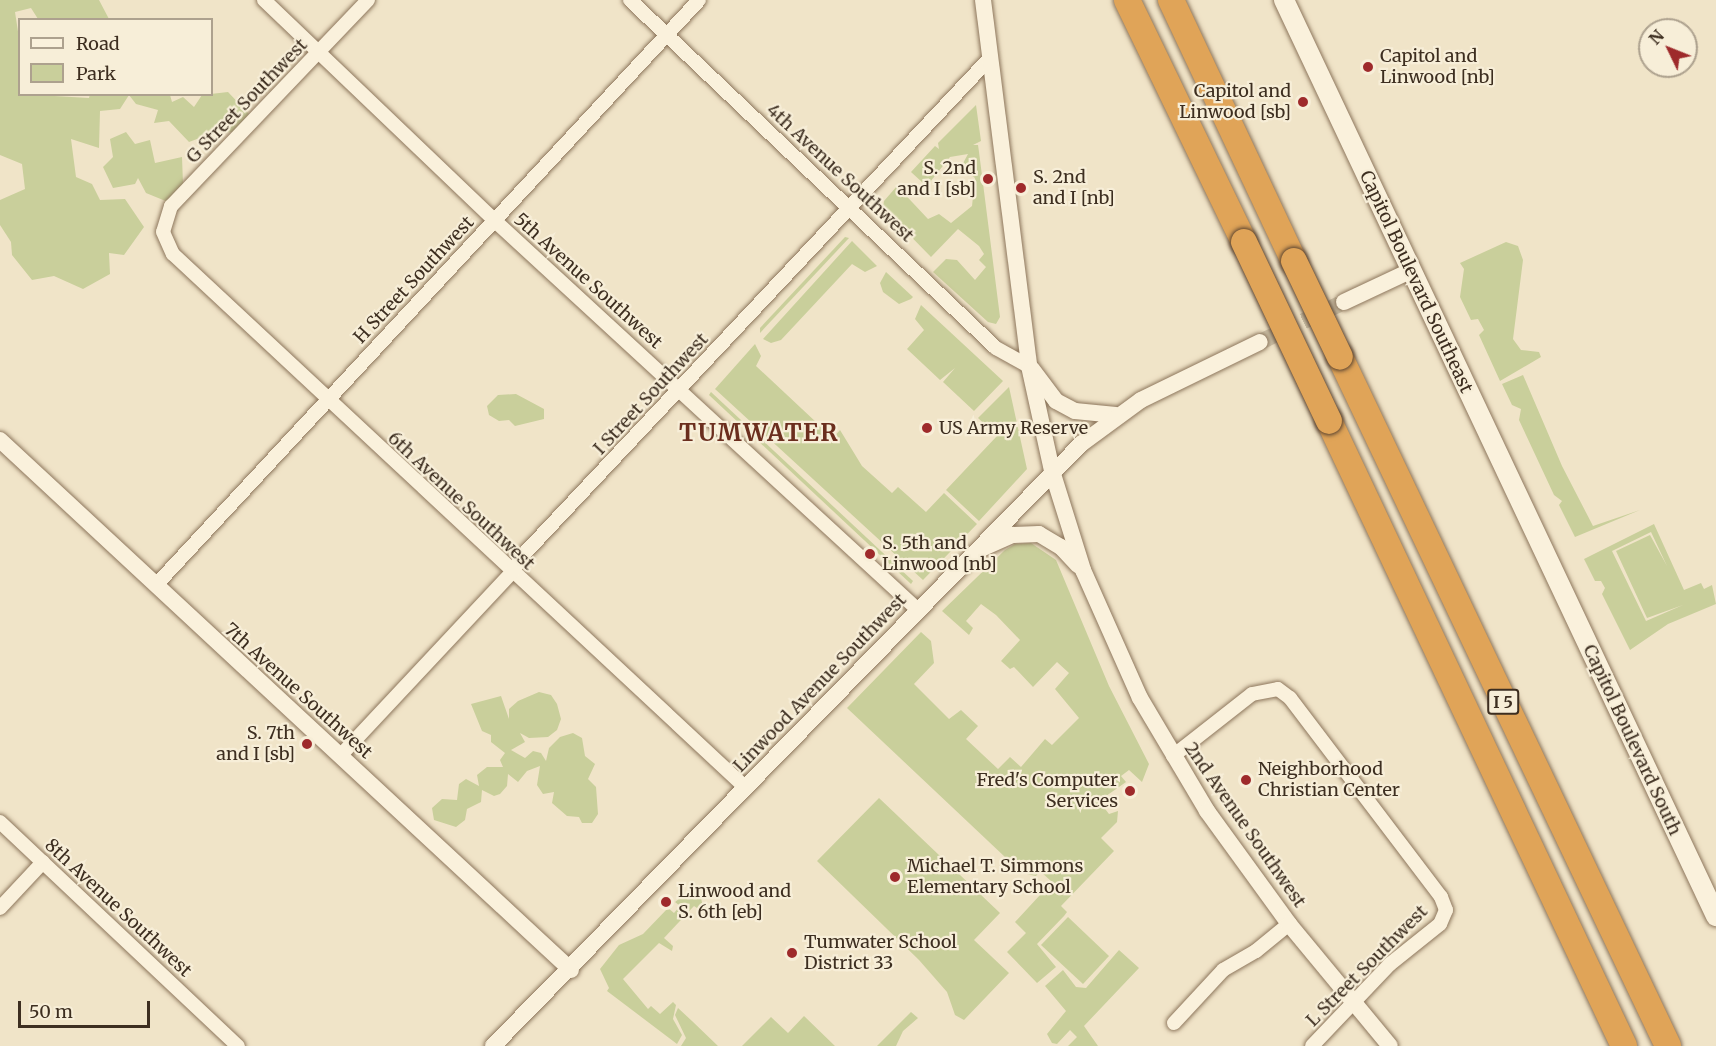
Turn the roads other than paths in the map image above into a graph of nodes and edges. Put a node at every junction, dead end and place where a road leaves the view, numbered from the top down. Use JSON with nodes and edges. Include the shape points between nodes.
{"nodes":[{"id":1,"x":264,"y":0,"type":"edge"},
{"id":2,"x":368,"y":0,"type":"edge"},
{"id":3,"x":630,"y":0,"type":"edge"},
{"id":4,"x":699,"y":0,"type":"edge"},
{"id":5,"x":983,"y":0,"type":"edge"},
{"id":6,"x":1127,"y":0,"type":"edge"},
{"id":7,"x":1171,"y":0,"type":"edge"},
{"id":8,"x":1284,"y":0,"type":"edge"},
{"id":9,"x":667,"y":34,"type":"junction"},
{"id":10,"x":319,"y":51,"type":"junction"},
{"id":11,"x":990,"y":58,"type":"junction"},
{"id":12,"x":851,"y":207,"type":"junction"},
{"id":13,"x":495,"y":220,"type":"junction"},
{"id":14,"x":163,"y":232,"type":"joint"},
{"id":15,"x":1410,"y":271,"type":"junction"},
{"id":16,"x":1344,"y":302,"type":"tunnel mouth"},
{"id":17,"x":1260,"y":342,"type":"tunnel mouth"},
{"id":18,"x":1029,"y":366,"type":"junction"},
{"id":19,"x":681,"y":390,"type":"junction"},
{"id":20,"x":326,"y":401,"type":"junction"},
{"id":21,"x":1116,"y":415,"type":"junction"},
{"id":22,"x":0,"y":440,"type":"edge"},
{"id":23,"x":1052,"y":471,"type":"junction"},
{"id":24,"x":977,"y":550,"type":"junction"},
{"id":25,"x":1549,"y":564,"type":"joint"},
{"id":26,"x":1083,"y":570,"type":"junction"},
{"id":27,"x":512,"y":573,"type":"junction"},
{"id":28,"x":156,"y":585,"type":"junction"},
{"id":29,"x":918,"y":610,"type":"junction"},
{"id":30,"x":341,"y":755,"type":"junction"},
{"id":31,"x":1173,"y":756,"type":"junction"},
{"id":32,"x":746,"y":788,"type":"junction"},
{"id":33,"x":0,"y":822,"type":"edge"},
{"id":34,"x":43,"y":862,"type":"junction"},
{"id":35,"x":0,"y":908,"type":"edge"},
{"id":36,"x":1716,"y":916,"type":"edge"},
{"id":37,"x":1289,"y":924,"type":"junction"},
{"id":38,"x":571,"y":970,"type":"junction"},
{"id":39,"x":1354,"y":1003,"type":"junction"},
{"id":40,"x":1174,"y":1023,"type":"dead end"},
{"id":41,"x":238,"y":1046,"type":"edge"},
{"id":42,"x":493,"y":1046,"type":"edge"},
{"id":43,"x":1312,"y":1046,"type":"edge"},
{"id":44,"x":1390,"y":1046,"type":"edge"},
{"id":45,"x":1624,"y":1046,"type":"edge"},
{"id":46,"x":1668,"y":1046,"type":"edge"}],
"edges":[{"from":1,"to":10,"type":"street","name":"5th Avenue Southwest"},
{"from":2,"to":10,"type":"street","name":"G Street Southwest"},
{"from":3,"to":9,"type":"street","name":"4th Avenue Southwest"},
{"from":4,"to":9,"type":"street","name":"H Street Southwest"},
{"from":5,"to":11,"type":"street"},
{"from":6,"to":45,"type":"highway","number":"I 5","bridge":true},
{"from":7,"to":46,"type":"highway","number":"I 5","bridge":true},
{"from":8,"to":15,"type":"main road","name":"Capitol Boulevard Southeast"},
{"from":9,"to":12,"type":"street","name":"4th Avenue Southwest"},
{"from":9,"to":13,"type":"street","name":"H Street Southwest"},
{"from":10,"to":13,"type":"street","name":"5th Avenue Southwest"},
{"from":10,"to":14,"type":"street","name":"G Street Southwest","via":[[171,206]]},
{"from":11,"to":12,"type":"street","name":"I Street Southwest"},
{"from":11,"to":18,"type":"street"},
{"from":12,"to":18,"type":"street","name":"4th Avenue Southwest","via":[[996,348]]},
{"from":12,"to":19,"type":"street","name":"I Street Southwest"},
{"from":13,"to":19,"type":"street","name":"5th Avenue Southwest"},
{"from":13,"to":20,"type":"street","name":"H Street Southwest"},
{"from":14,"to":20,"type":"street","name":"6th Avenue Southwest","via":[[172,254]]},
{"from":15,"to":16,"type":"street"},
{"from":15,"to":25,"type":"main road","name":"Capitol Boulevard Southeast"},
{"from":17,"to":21,"type":"street","name":"Linwood Avenue Southwest"},
{"from":18,"to":21,"type":"street","via":[[1056,401],[1075,411]]},
{"from":18,"to":23,"type":"street","name":"2nd Avenue Southwest"},
{"from":19,"to":27,"type":"street","name":"I Street Southwest","via":[[525,553]]},
{"from":19,"to":29,"type":"street","name":"5th Avenue Southwest"},
{"from":20,"to":27,"type":"street","name":"6th Avenue Southwest"},
{"from":20,"to":28,"type":"street","name":"H Street Southwest"},
{"from":21,"to":23,"type":"street","name":"Linwood Avenue Southwest"},
{"from":22,"to":28,"type":"street","name":"7th Avenue Southwest"},
{"from":23,"to":24,"type":"street","name":"Linwood Avenue Southwest"},
{"from":23,"to":26,"type":"street","name":"2nd Avenue Southwest"},
{"from":24,"to":26,"type":"street","via":[[1013,535],[1039,534],[1061,547]]},
{"from":24,"to":29,"type":"street","name":"Linwood Avenue Southwest"},
{"from":25,"to":36,"type":"main road","name":"Capitol Boulevard South"},
{"from":26,"to":31,"type":"street","name":"2nd Avenue Southwest","via":[[1122,662]]},
{"from":27,"to":30,"type":"street","name":"I Street Southwest"},
{"from":27,"to":32,"type":"street","name":"6th Avenue Southwest"},
{"from":28,"to":30,"type":"street","name":"7th Avenue Southwest"},
{"from":29,"to":32,"type":"street","name":"Linwood Avenue Southwest"},
{"from":30,"to":38,"type":"street","name":"7th Avenue Southwest"},
{"from":31,"to":37,"type":"street","name":"2nd Avenue Southwest","via":[[1229,843]]},
{"from":31,"to":39,"type":"street","name":"L Street Southwest","via":[[1252,694],[1278,690],[1290,698],[1441,897],[1446,910],[1440,924],[1390,964]]},
{"from":32,"to":38,"type":"street","name":"Linwood Avenue Southwest"},
{"from":33,"to":34,"type":"street","name":"8th Avenue Southwest"},
{"from":34,"to":35,"type":"street"},
{"from":34,"to":41,"type":"street","name":"8th Avenue Southwest"},
{"from":37,"to":39,"type":"street","name":"2nd Avenue Southwest"},
{"from":37,"to":40,"type":"street","via":[[1256,951],[1222,970]]},
{"from":38,"to":42,"type":"street","name":"Linwood Avenue Southwest"},
{"from":39,"to":43,"type":"street","name":"L Street Southwest"},
{"from":39,"to":44,"type":"street","name":"2nd Avenue Southwest"}]}
